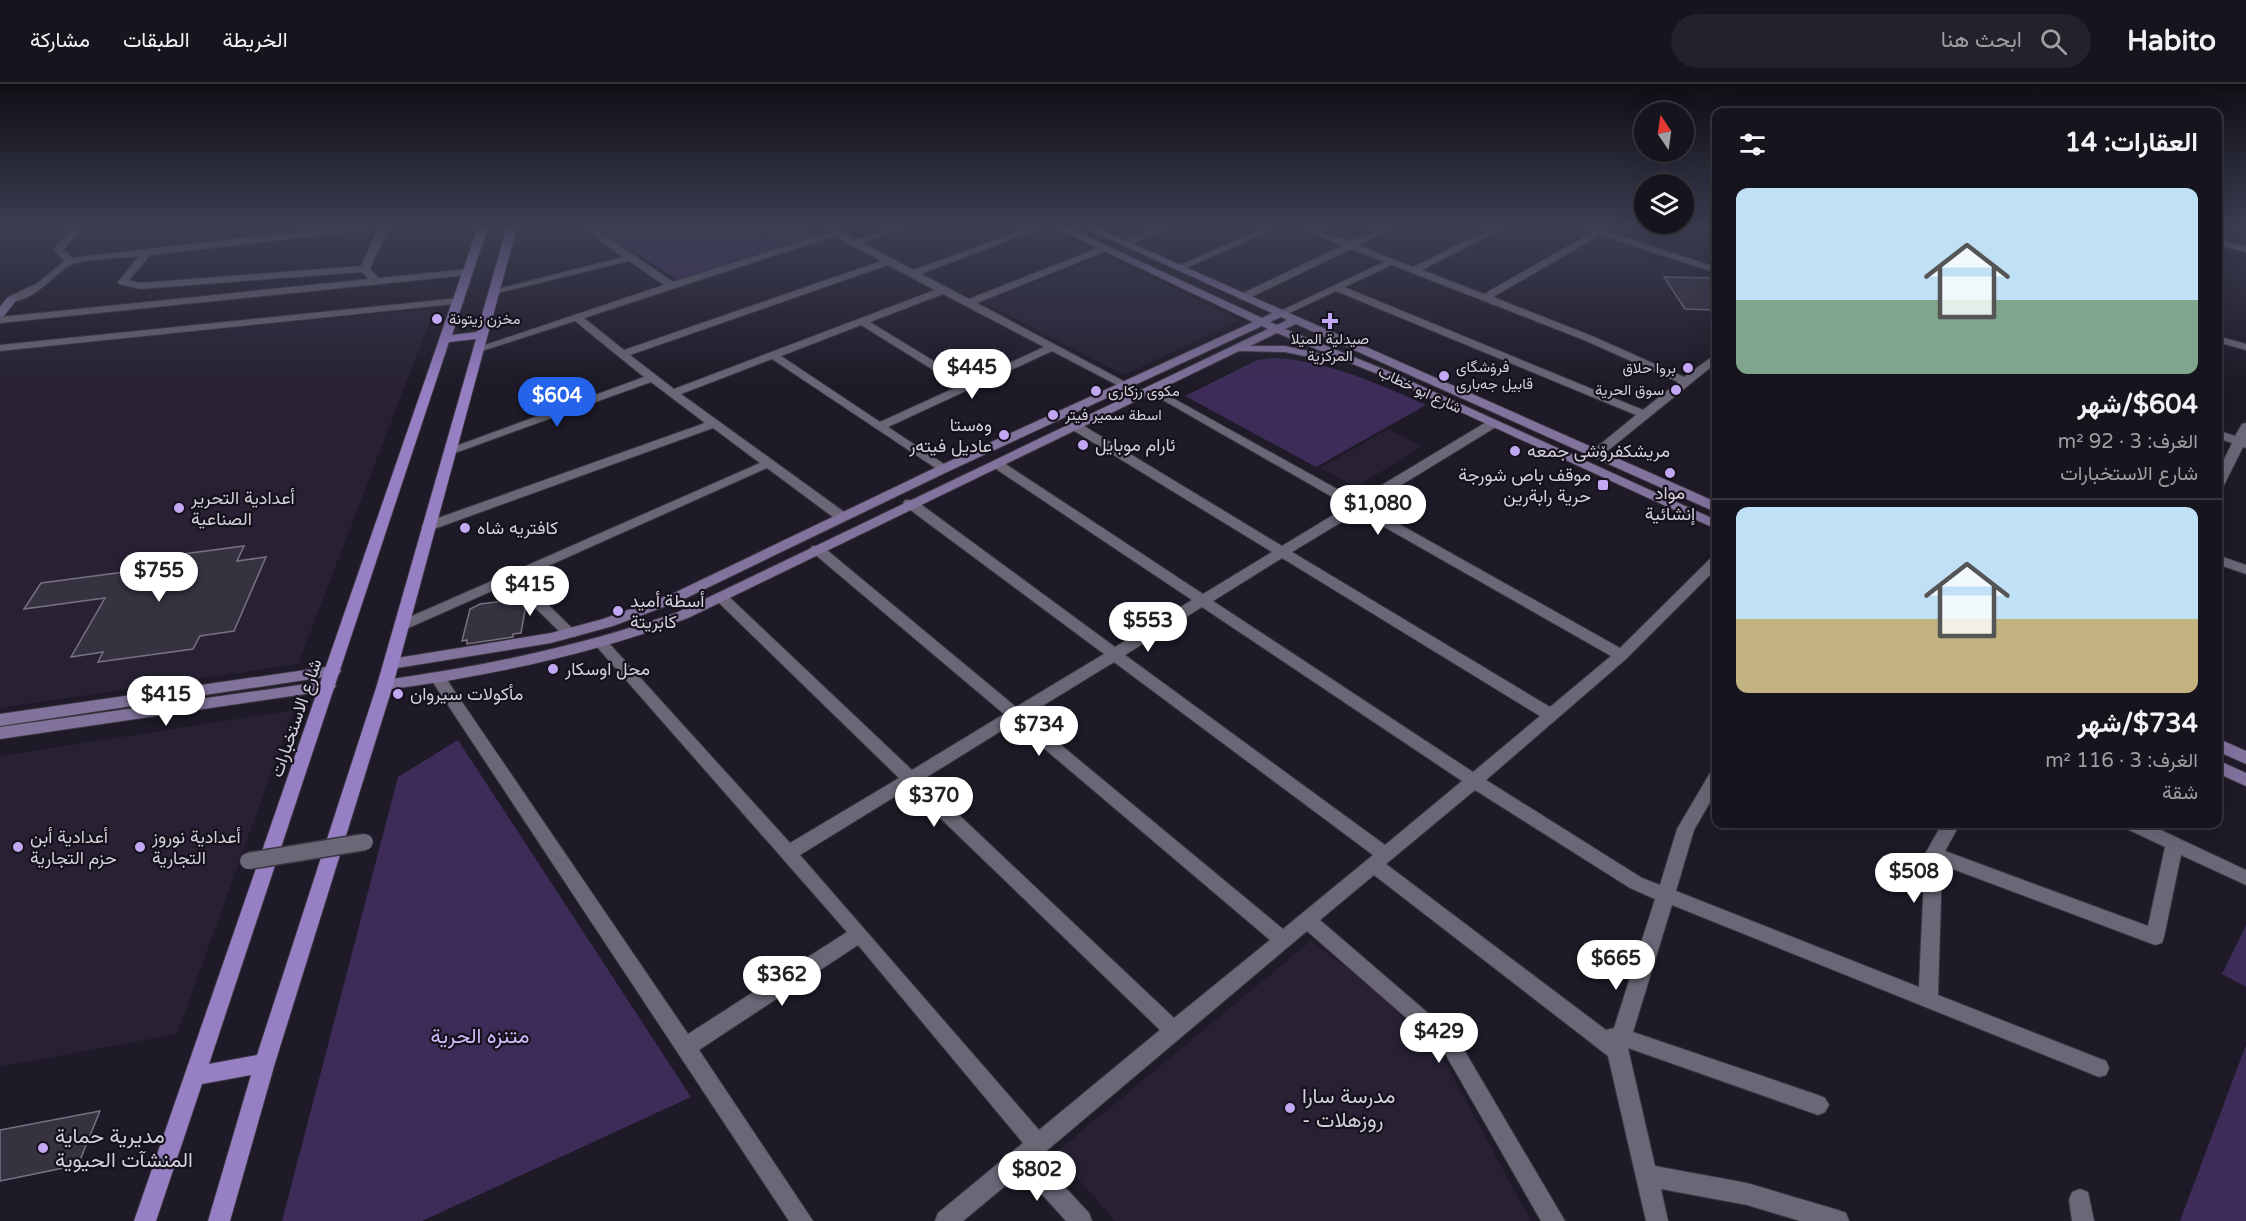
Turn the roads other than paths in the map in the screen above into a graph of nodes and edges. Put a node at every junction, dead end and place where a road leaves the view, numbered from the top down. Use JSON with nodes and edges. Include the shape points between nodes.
{"nodes":[{"id":1,"x":48,"y":280,"type":"edge"},
{"id":2,"x":125,"y":280,"type":"edge"},
{"id":3,"x":219,"y":280,"type":"edge"},
{"id":4,"x":395,"y":280,"type":"edge"},
{"id":5,"x":465,"y":280,"type":"edge"},
{"id":6,"x":498,"y":280,"type":"edge"},
{"id":7,"x":544,"y":280,"type":"edge"},
{"id":8,"x":663,"y":280,"type":"edge"},
{"id":9,"x":690,"y":280,"type":"edge"},
{"id":10,"x":835,"y":280,"type":"edge"},
{"id":11,"x":924,"y":280,"type":"edge"},
{"id":12,"x":1026,"y":280,"type":"edge"},
{"id":13,"x":1174,"y":280,"type":"edge"},
{"id":14,"x":1206,"y":280,"type":"edge"},
{"id":15,"x":1279,"y":280,"type":"edge"},
{"id":16,"x":1353,"y":280,"type":"edge"},
{"id":17,"x":1439,"y":280,"type":"edge"},
{"id":18,"x":1517,"y":280,"type":"edge"},
{"id":19,"x":377,"y":282,"type":"joint"},
{"id":20,"x":672,"y":286,"type":"junction"},
{"id":21,"x":1337,"y":288,"type":"junction"},
{"id":22,"x":943,"y":290,"type":"junction"},
{"id":23,"x":494,"y":293,"type":"junction"},
{"id":24,"x":1243,"y":297,"type":"junction"},
{"id":25,"x":1484,"y":298,"type":"junction"},
{"id":26,"x":12,"y":299,"type":"junction"},
{"id":27,"x":0,"y":301,"type":"edge"},
{"id":28,"x":459,"y":301,"type":"junction"},
{"id":29,"x":968,"y":303,"type":"junction"},
{"id":30,"x":1281,"y":313,"type":"junction"},
{"id":31,"x":0,"y":314,"type":"edge"},
{"id":32,"x":576,"y":317,"type":"junction"},
{"id":33,"x":0,"y":320,"type":"edge"},
{"id":34,"x":1295,"y":320,"type":"junction"},
{"id":35,"x":862,"y":321,"type":"junction"},
{"id":36,"x":1264,"y":322,"type":"junction"},
{"id":37,"x":1276,"y":329,"type":"junction"},
{"id":38,"x":445,"y":339,"type":"junction"},
{"id":39,"x":2222,"y":340,"type":"edge"},
{"id":40,"x":480,"y":342,"type":"junction"},
{"id":41,"x":1053,"y":347,"type":"junction"},
{"id":42,"x":2246,"y":347,"type":"edge"},
{"id":43,"x":0,"y":348,"type":"edge"},
{"id":44,"x":1234,"y":350,"type":"junction"},
{"id":45,"x":622,"y":354,"type":"junction"},
{"id":46,"x":774,"y":356,"type":"junction"},
{"id":47,"x":1712,"y":360,"type":"edge"},
{"id":48,"x":1702,"y":368,"type":"junction"},
{"id":49,"x":1712,"y":372,"type":"edge"},
{"id":50,"x":1384,"y":373,"type":"junction"},
{"id":51,"x":652,"y":378,"type":"junction"},
{"id":52,"x":1686,"y":382,"type":"junction"},
{"id":53,"x":1125,"y":385,"type":"junction"},
{"id":54,"x":968,"y":386,"type":"junction"},
{"id":55,"x":1151,"y":389,"type":"junction"},
{"id":56,"x":674,"y":393,"type":"junction"},
{"id":57,"x":1643,"y":414,"type":"junction"},
{"id":58,"x":713,"y":424,"type":"junction"},
{"id":59,"x":1492,"y":424,"type":"junction"},
{"id":60,"x":880,"y":426,"type":"junction"},
{"id":61,"x":1075,"y":426,"type":"junction"},
{"id":62,"x":2246,"y":427,"type":"edge"},
{"id":63,"x":2222,"y":436,"type":"edge"},
{"id":64,"x":2243,"y":442,"type":"edge"},
{"id":65,"x":451,"y":450,"type":"junction"},
{"id":66,"x":1596,"y":454,"type":"junction"},
{"id":67,"x":769,"y":463,"type":"junction"},
{"id":68,"x":997,"y":464,"type":"junction"},
{"id":69,"x":943,"y":469,"type":"junction"},
{"id":70,"x":2222,"y":478,"type":"edge"},
{"id":71,"x":1689,"y":494,"type":"junction"},
{"id":72,"x":910,"y":503,"type":"junction"},
{"id":73,"x":1712,"y":505,"type":"edge"},
{"id":74,"x":1357,"y":506,"type":"junction"},
{"id":75,"x":1674,"y":506,"type":"junction"},
{"id":76,"x":842,"y":517,"type":"junction"},
{"id":77,"x":1712,"y":523,"type":"edge"},
{"id":78,"x":429,"y":526,"type":"junction"},
{"id":79,"x":817,"y":549,"type":"junction"},
{"id":80,"x":1282,"y":552,"type":"junction"},
{"id":81,"x":2222,"y":561,"type":"edge"},
{"id":82,"x":1712,"y":565,"type":"edge"},
{"id":83,"x":2246,"y":570,"type":"edge"},
{"id":84,"x":512,"y":577,"type":"junction"},
{"id":85,"x":721,"y":597,"type":"junction"},
{"id":86,"x":1203,"y":600,"type":"junction"},
{"id":87,"x":401,"y":626,"type":"junction"},
{"id":88,"x":570,"y":634,"type":"junction"},
{"id":89,"x":602,"y":644,"type":"junction"},
{"id":90,"x":1114,"y":654,"type":"junction"},
{"id":91,"x":1621,"y":655,"type":"junction"},
{"id":92,"x":391,"y":664,"type":"junction"},
{"id":93,"x":330,"y":678,"type":"junction"},
{"id":94,"x":438,"y":678,"type":"junction"},
{"id":95,"x":385,"y":685,"type":"junction"},
{"id":96,"x":1015,"y":715,"type":"junction"},
{"id":97,"x":1551,"y":715,"type":"junction"},
{"id":98,"x":0,"y":720,"type":"edge"},
{"id":99,"x":0,"y":733,"type":"edge"},
{"id":100,"x":2222,"y":746,"type":"edge"},
{"id":101,"x":2246,"y":758,"type":"edge"},
{"id":102,"x":2222,"y":768,"type":"edge"},
{"id":103,"x":909,"y":780,"type":"junction"},
{"id":104,"x":2246,"y":780,"type":"edge"},
{"id":105,"x":1474,"y":781,"type":"junction"},
{"id":106,"x":1712,"y":784,"type":"edge"},
{"id":107,"x":1949,"y":828,"type":"edge"},
{"id":108,"x":2141,"y":828,"type":"edge"},
{"id":109,"x":365,"y":842,"type":"dead end"},
{"id":110,"x":2175,"y":844,"type":"junction"},
{"id":111,"x":788,"y":854,"type":"junction"},
{"id":112,"x":1934,"y":854,"type":"junction"},
{"id":113,"x":1379,"y":859,"type":"junction"},
{"id":114,"x":248,"y":861,"type":"dead end"},
{"id":115,"x":2246,"y":878,"type":"edge"},
{"id":116,"x":1664,"y":895,"type":"junction"},
{"id":117,"x":1307,"y":920,"type":"junction"},
{"id":118,"x":860,"y":934,"type":"junction"},
{"id":119,"x":1283,"y":940,"type":"junction"},
{"id":120,"x":1928,"y":1000,"type":"junction"},
{"id":121,"x":1174,"y":1031,"type":"junction"},
{"id":122,"x":1619,"y":1044,"type":"junction"},
{"id":123,"x":684,"y":1047,"type":"junction"},
{"id":124,"x":265,"y":1063,"type":"junction"},
{"id":125,"x":2099,"y":1068,"type":"dead end"},
{"id":126,"x":195,"y":1076,"type":"junction"},
{"id":127,"x":1818,"y":1105,"type":"dead end"},
{"id":128,"x":1031,"y":1151,"type":"junction"},
{"id":129,"x":1648,"y":1176,"type":"junction"},
{"id":130,"x":145,"y":1221,"type":"edge"},
{"id":131,"x":219,"y":1221,"type":"edge"},
{"id":132,"x":802,"y":1221,"type":"edge"},
{"id":133,"x":946,"y":1221,"type":"edge"},
{"id":134,"x":1081,"y":1221,"type":"edge"},
{"id":135,"x":1554,"y":1221,"type":"edge"},
{"id":136,"x":1657,"y":1221,"type":"edge"},
{"id":137,"x":1838,"y":1221,"type":"edge"}],
"edges":[{"from":1,"to":26,"type":"street"},
{"from":2,"to":3,"type":"street","via":[[140,286]]},
{"from":4,"to":19,"type":"street"},
{"from":5,"to":28,"type":"main road","name":"شارع الاستخبارات"},
{"from":6,"to":23,"type":"main road"},
{"from":7,"to":23,"type":"street"},
{"from":8,"to":20,"type":"street"},
{"from":9,"to":20,"type":"street"},
{"from":10,"to":45,"type":"street"},
{"from":11,"to":22,"type":"street"},
{"from":12,"to":29,"type":"street"},
{"from":13,"to":36,"type":"main road","name":"شارع ابو خطاب"},
{"from":14,"to":24,"type":"main road","name":"شارع ابو خطاب"},
{"from":15,"to":24,"type":"street"},
{"from":16,"to":21,"type":"street"},
{"from":17,"to":25,"type":"street"},
{"from":18,"to":25,"type":"street"},
{"from":19,"to":33,"type":"street"},
{"from":20,"to":32,"type":"street"},
{"from":21,"to":30,"type":"street"},
{"from":21,"to":57,"type":"street"},
{"from":22,"to":29,"type":"street"},
{"from":22,"to":35,"type":"street"},
{"from":23,"to":40,"type":"main road"},
{"from":24,"to":30,"type":"main road","name":"شارع ابو خطاب"},
{"from":25,"to":52,"type":"street"},
{"from":26,"to":27,"type":"main road"},
{"from":26,"to":31,"type":"main road"},
{"from":28,"to":38,"type":"main road","name":"شارع الاستخبارات"},
{"from":28,"to":43,"type":"street"},
{"from":29,"to":41,"type":"street"},
{"from":30,"to":34,"type":"main road","name":"شارع ابو خطاب"},
{"from":30,"to":36,"type":"main road"},
{"from":32,"to":40,"type":"street"},
{"from":32,"to":45,"type":"street"},
{"from":34,"to":37,"type":"main road"},
{"from":34,"to":66,"type":"main road","name":"شارع ابو خطاب"},
{"from":35,"to":46,"type":"street"},
{"from":35,"to":54,"type":"street"},
{"from":36,"to":37,"type":"main road","name":"شارع ابو خطاب"},
{"from":36,"to":53,"type":"main road"},
{"from":37,"to":44,"type":"main road"},
{"from":37,"to":50,"type":"main road","name":"شارع ابو خطاب"},
{"from":38,"to":40,"type":"main road"},
{"from":38,"to":93,"type":"main road","name":"شارع الاستخبارات"},
{"from":39,"to":42,"type":"street"},
{"from":40,"to":65,"type":"main road"},
{"from":41,"to":53,"type":"street"},
{"from":41,"to":54,"type":"street"},
{"from":44,"to":50,"type":"main road","via":[[1285,349]]},
{"from":44,"to":55,"type":"main road"},
{"from":45,"to":51,"type":"street"},
{"from":46,"to":56,"type":"street"},
{"from":46,"to":60,"type":"street"},
{"from":47,"to":48,"type":"street"},
{"from":48,"to":49,"type":"street"},
{"from":48,"to":52,"type":"street"},
{"from":50,"to":59,"type":"main road","name":"شارع ابو خطاب"},
{"from":51,"to":56,"type":"street"},
{"from":51,"to":65,"type":"street"},
{"from":52,"to":57,"type":"street"},
{"from":53,"to":69,"type":"main road"},
{"from":54,"to":60,"type":"street"},
{"from":55,"to":61,"type":"main road"},
{"from":55,"to":74,"type":"street"},
{"from":56,"to":58,"type":"street"},
{"from":57,"to":66,"type":"street"},
{"from":58,"to":67,"type":"street"},
{"from":58,"to":78,"type":"street"},
{"from":59,"to":74,"type":"street"},
{"from":59,"to":75,"type":"main road","name":"شارع ابو خطاب"},
{"from":60,"to":69,"type":"street"},
{"from":61,"to":68,"type":"main road"},
{"from":61,"to":80,"type":"street"},
{"from":62,"to":64,"type":"street"},
{"from":63,"to":64,"type":"street"},
{"from":64,"to":70,"type":"street"},
{"from":65,"to":78,"type":"main road"},
{"from":66,"to":71,"type":"main road","name":"شارع ابو خطاب"},
{"from":67,"to":76,"type":"street"},
{"from":67,"to":84,"type":"street"},
{"from":68,"to":72,"type":"main road"},
{"from":68,"to":86,"type":"street"},
{"from":69,"to":76,"type":"main road"},
{"from":71,"to":73,"type":"main road","name":"شارع ابو خطاب"},
{"from":71,"to":75,"type":"main road"},
{"from":72,"to":79,"type":"main road"},
{"from":72,"to":90,"type":"street"},
{"from":74,"to":80,"type":"street"},
{"from":74,"to":91,"type":"street"},
{"from":75,"to":77,"type":"main road","name":"شارع ابو خطاب"},
{"from":76,"to":88,"type":"main road","via":[[686,593]]},
{"from":78,"to":87,"type":"main road"},
{"from":79,"to":85,"type":"main road"},
{"from":79,"to":96,"type":"street"},
{"from":80,"to":86,"type":"street"},
{"from":80,"to":97,"type":"street"},
{"from":81,"to":83,"type":"street"},
{"from":82,"to":91,"type":"street"},
{"from":84,"to":87,"type":"street"},
{"from":84,"to":88,"type":"street"},
{"from":85,"to":89,"type":"main road"},
{"from":85,"to":103,"type":"street"},
{"from":86,"to":90,"type":"street"},
{"from":86,"to":105,"type":"street"},
{"from":87,"to":92,"type":"main road"},
{"from":88,"to":92,"type":"main road"},
{"from":89,"to":94,"type":"main road"},
{"from":89,"to":111,"type":"street"},
{"from":90,"to":96,"type":"street"},
{"from":90,"to":113,"type":"street"},
{"from":91,"to":97,"type":"street"},
{"from":92,"to":95,"type":"main road"},
{"from":93,"to":98,"type":"main road"},
{"from":93,"to":99,"type":"main road"},
{"from":93,"to":126,"type":"main road","name":"شارع الاستخبارات"},
{"from":94,"to":95,"type":"main road"},
{"from":94,"to":123,"type":"street"},
{"from":95,"to":124,"type":"main road"},
{"from":96,"to":103,"type":"street"},
{"from":96,"to":119,"type":"street"},
{"from":97,"to":105,"type":"street"},
{"from":100,"to":101,"type":"main road"},
{"from":102,"to":104,"type":"main road"},
{"from":103,"to":111,"type":"street"},
{"from":103,"to":121,"type":"street"},
{"from":105,"to":113,"type":"street"},
{"from":105,"to":116,"type":"street","via":[[1636,883]]},
{"from":106,"to":116,"type":"street","via":[[1686,830]]},
{"from":107,"to":112,"type":"street"},
{"from":108,"to":110,"type":"street"},
{"from":109,"to":114,"type":"street","bridge":true},
{"from":110,"to":112,"type":"street","via":[[2155,937]]},
{"from":110,"to":115,"type":"street"},
{"from":111,"to":118,"type":"street"},
{"from":112,"to":120,"type":"street"},
{"from":113,"to":117,"type":"street"},
{"from":113,"to":122,"type":"street","via":[[1600,1038]]},
{"from":116,"to":120,"type":"street"},
{"from":116,"to":122,"type":"street"},
{"from":117,"to":119,"type":"street"},
{"from":117,"to":135,"type":"street","via":[[1450,1044]]},
{"from":118,"to":123,"type":"street"},
{"from":118,"to":128,"type":"street"},
{"from":119,"to":121,"type":"street"},
{"from":120,"to":125,"type":"street"},
{"from":121,"to":128,"type":"street"},
{"from":122,"to":127,"type":"street"},
{"from":122,"to":129,"type":"street"},
{"from":123,"to":132,"type":"street"},
{"from":124,"to":126,"type":"main road"},
{"from":124,"to":131,"type":"main road"},
{"from":126,"to":130,"type":"main road","name":"شارع الاستخبارات"},
{"from":128,"to":133,"type":"street"},
{"from":128,"to":134,"type":"street"},
{"from":129,"to":136,"type":"street"},
{"from":129,"to":137,"type":"street","via":[[1747,1194]]}]}
